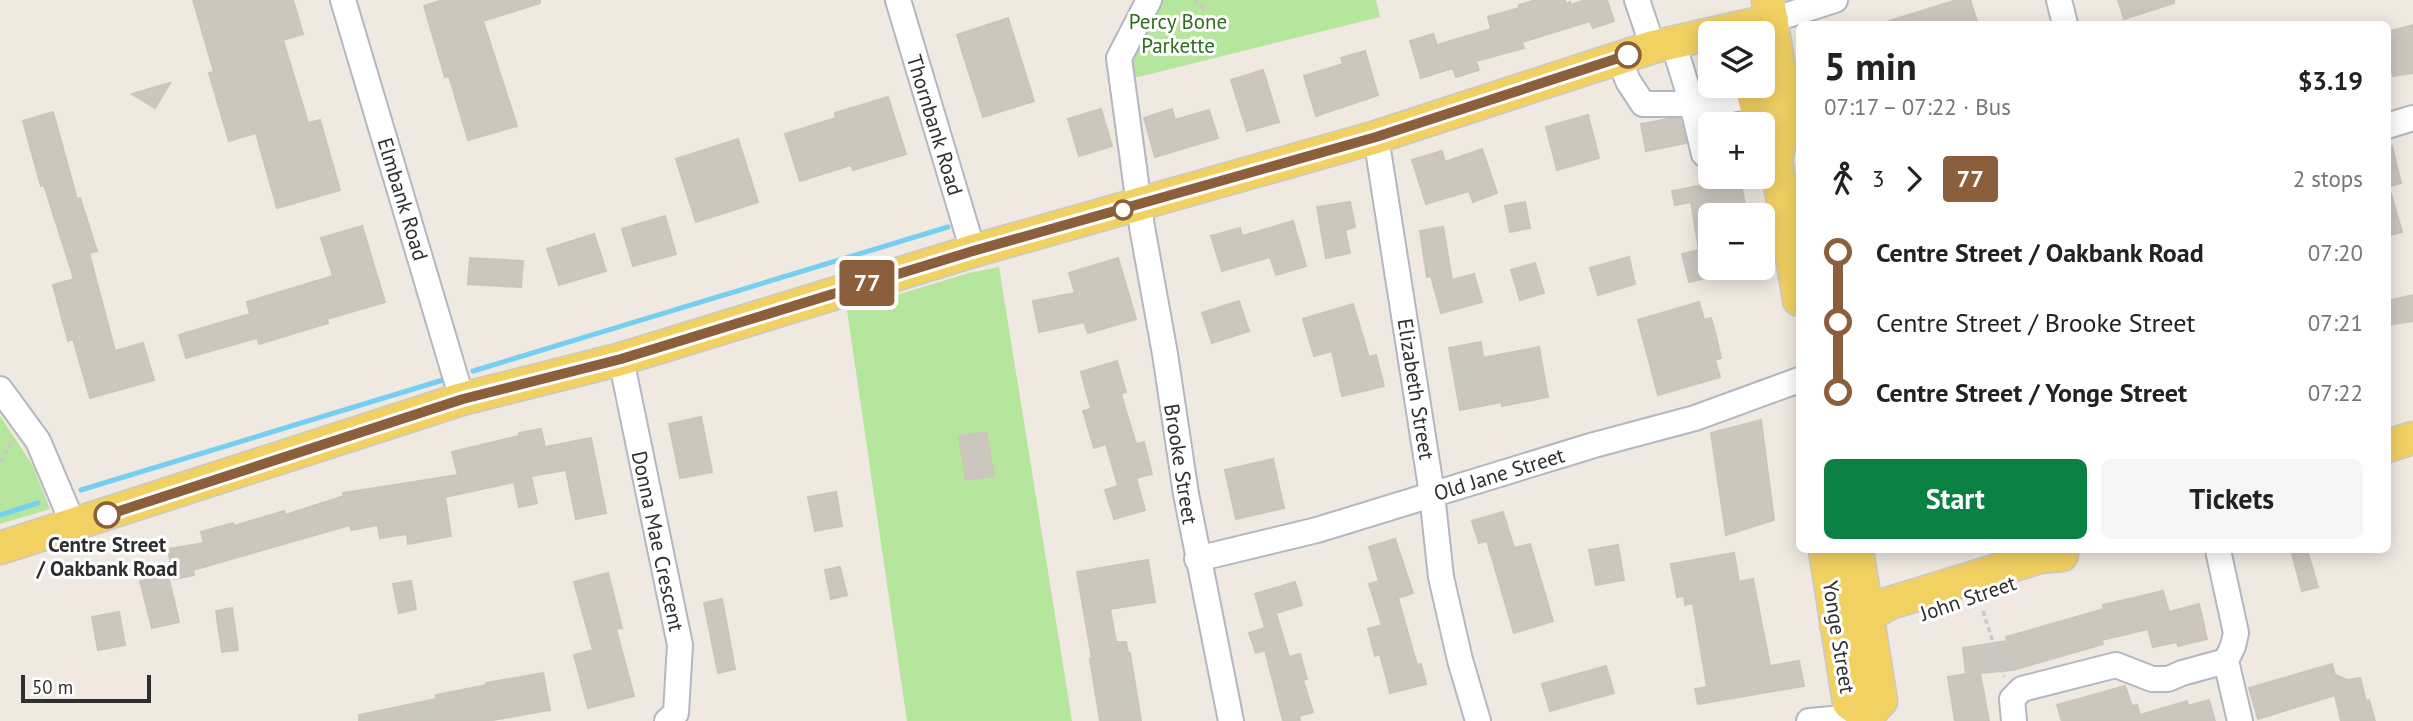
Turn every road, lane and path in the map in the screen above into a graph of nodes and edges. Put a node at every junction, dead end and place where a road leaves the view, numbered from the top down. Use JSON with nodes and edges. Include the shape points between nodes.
{"nodes":[{"id":1,"x":344,"y":0,"type":"edge"},
{"id":2,"x":898,"y":0,"type":"edge"},
{"id":3,"x":1149,"y":0,"type":"edge"},
{"id":4,"x":1194,"y":0,"type":"edge"},
{"id":5,"x":1637,"y":0,"type":"edge"},
{"id":6,"x":1835,"y":0,"type":"edge"},
{"id":7,"x":2059,"y":0,"type":"edge"},
{"id":8,"x":1205,"y":9,"type":"dead end"},
{"id":9,"x":1770,"y":10,"type":"edge"},
{"id":10,"x":1739,"y":20,"type":"edge"},
{"id":11,"x":2064,"y":21,"type":"edge"},
{"id":12,"x":1663,"y":44,"type":"junction"},
{"id":13,"x":1619,"y":58,"type":"junction"},
{"id":14,"x":1710,"y":111,"type":"edge"},
{"id":15,"x":1775,"y":117,"type":"edge"},
{"id":16,"x":2413,"y":118,"type":"edge"},
{"id":17,"x":2391,"y":125,"type":"edge"},
{"id":18,"x":1376,"y":137,"type":"junction"},
{"id":19,"x":1775,"y":172,"type":"edge"},
{"id":20,"x":1139,"y":205,"type":"junction"},
{"id":21,"x":1794,"y":238,"type":"edge"},
{"id":22,"x":973,"y":251,"type":"junction"},
{"id":23,"x":1796,"y":263,"type":"edge"},
{"id":24,"x":621,"y":359,"type":"junction"},
{"id":25,"x":1796,"y":381,"type":"edge"},
{"id":26,"x":0,"y":389,"type":"edge"},
{"id":27,"x":463,"y":399,"type":"junction"},
{"id":28,"x":2413,"y":417,"type":"edge"},
{"id":29,"x":2391,"y":424,"type":"edge"},
{"id":30,"x":2413,"y":438,"type":"edge"},
{"id":31,"x":2391,"y":445,"type":"edge"},
{"id":32,"x":1432,"y":494,"type":"junction"},
{"id":33,"x":74,"y":526,"type":"junction"},
{"id":34,"x":0,"y":548,"type":"edge"},
{"id":35,"x":1825,"y":553,"type":"edge"},
{"id":36,"x":1857,"y":553,"type":"edge"},
{"id":37,"x":2065,"y":553,"type":"edge"},
{"id":38,"x":2219,"y":553,"type":"edge"},
{"id":39,"x":1197,"y":559,"type":"junction"},
{"id":40,"x":1983,"y":611,"type":"dead end"},
{"id":41,"x":1867,"y":616,"type":"junction"},
{"id":42,"x":1836,"y":624,"type":"junction"},
{"id":43,"x":2226,"y":661,"type":"junction"},
{"id":44,"x":2017,"y":692,"type":"junction"},
{"id":45,"x":1867,"y":718,"type":"edge"},
{"id":46,"x":667,"y":721,"type":"edge"},
{"id":47,"x":1231,"y":721,"type":"edge"},
{"id":48,"x":1478,"y":721,"type":"edge"},
{"id":49,"x":1809,"y":721,"type":"edge"},
{"id":50,"x":2014,"y":721,"type":"edge"},
{"id":51,"x":2240,"y":721,"type":"edge"}],
"edges":[{"from":1,"to":27,"type":"street","name":"Elmbank Road"},
{"from":2,"to":22,"type":"street","name":"Thornbank Road"},
{"from":3,"to":20,"type":"street","name":"Brooke Street","via":[[1119,58]]},
{"from":4,"to":8,"type":"path"},
{"from":5,"to":12,"type":"street"},
{"from":6,"to":9,"type":"street"},
{"from":7,"to":11,"type":"street"},
{"from":9,"to":10,"type":"main road"},
{"from":9,"to":15,"type":"main road","via":[[1786,108]]},
{"from":10,"to":12,"type":"main road"},
{"from":12,"to":13,"type":"main road"},
{"from":12,"to":14,"type":"street"},
{"from":13,"to":14,"type":"street","via":[[1643,104]]},
{"from":13,"to":18,"type":"main road"},
{"from":16,"to":17,"type":"street"},
{"from":18,"to":20,"type":"main road"},
{"from":18,"to":32,"type":"street","name":"Elizabeth Street"},
{"from":19,"to":21,"type":"main road"},
{"from":20,"to":22,"type":"main road"},
{"from":20,"to":39,"type":"street","name":"Brooke Street"},
{"from":21,"to":23,"type":"main road"},
{"from":22,"to":24,"type":"main road"},
{"from":24,"to":27,"type":"main road"},
{"from":24,"to":46,"type":"street","name":"Donna Mae Crescent","via":[[680,645],[676,713]]},
{"from":25,"to":32,"type":"street","name":"Old Jane Street","via":[[1695,418]]},
{"from":26,"to":33,"type":"street","via":[[38,441]]},
{"from":27,"to":33,"type":"main road"},
{"from":28,"to":29,"type":"main road"},
{"from":30,"to":31,"type":"main road"},
{"from":32,"to":39,"type":"street","name":"Old Jane Street","via":[[1317,530]]},
{"from":32,"to":48,"type":"street","name":"Elizabeth Street","via":[[1446,603]]},
{"from":33,"to":34,"type":"main road"},
{"from":35,"to":42,"type":"main road","name":"Yonge Street"},
{"from":36,"to":41,"type":"main road","name":"Yonge Street"},
{"from":37,"to":41,"type":"main road","name":"John Street","via":[[2044,572],[1893,623]]},
{"from":38,"to":43,"type":"street","via":[[2236,634]]},
{"from":39,"to":47,"type":"street","name":"Brooke Street"},
{"from":40,"to":44,"type":"path","via":[[2003,675]]},
{"from":41,"to":42,"type":"main road","name":"John Street"},
{"from":41,"to":45,"type":"main road","name":"Yonge Street","via":[[1881,701]]},
{"from":42,"to":45,"type":"main road","name":"Yonge Street","via":[[1849,703]]},
{"from":43,"to":44,"type":"street","via":[[2168,679],[2152,679],[2116,665]]},
{"from":43,"to":51,"type":"street"},
{"from":44,"to":50,"type":"street","via":[[2012,699]]},
{"from":45,"to":49,"type":"street"}]}
